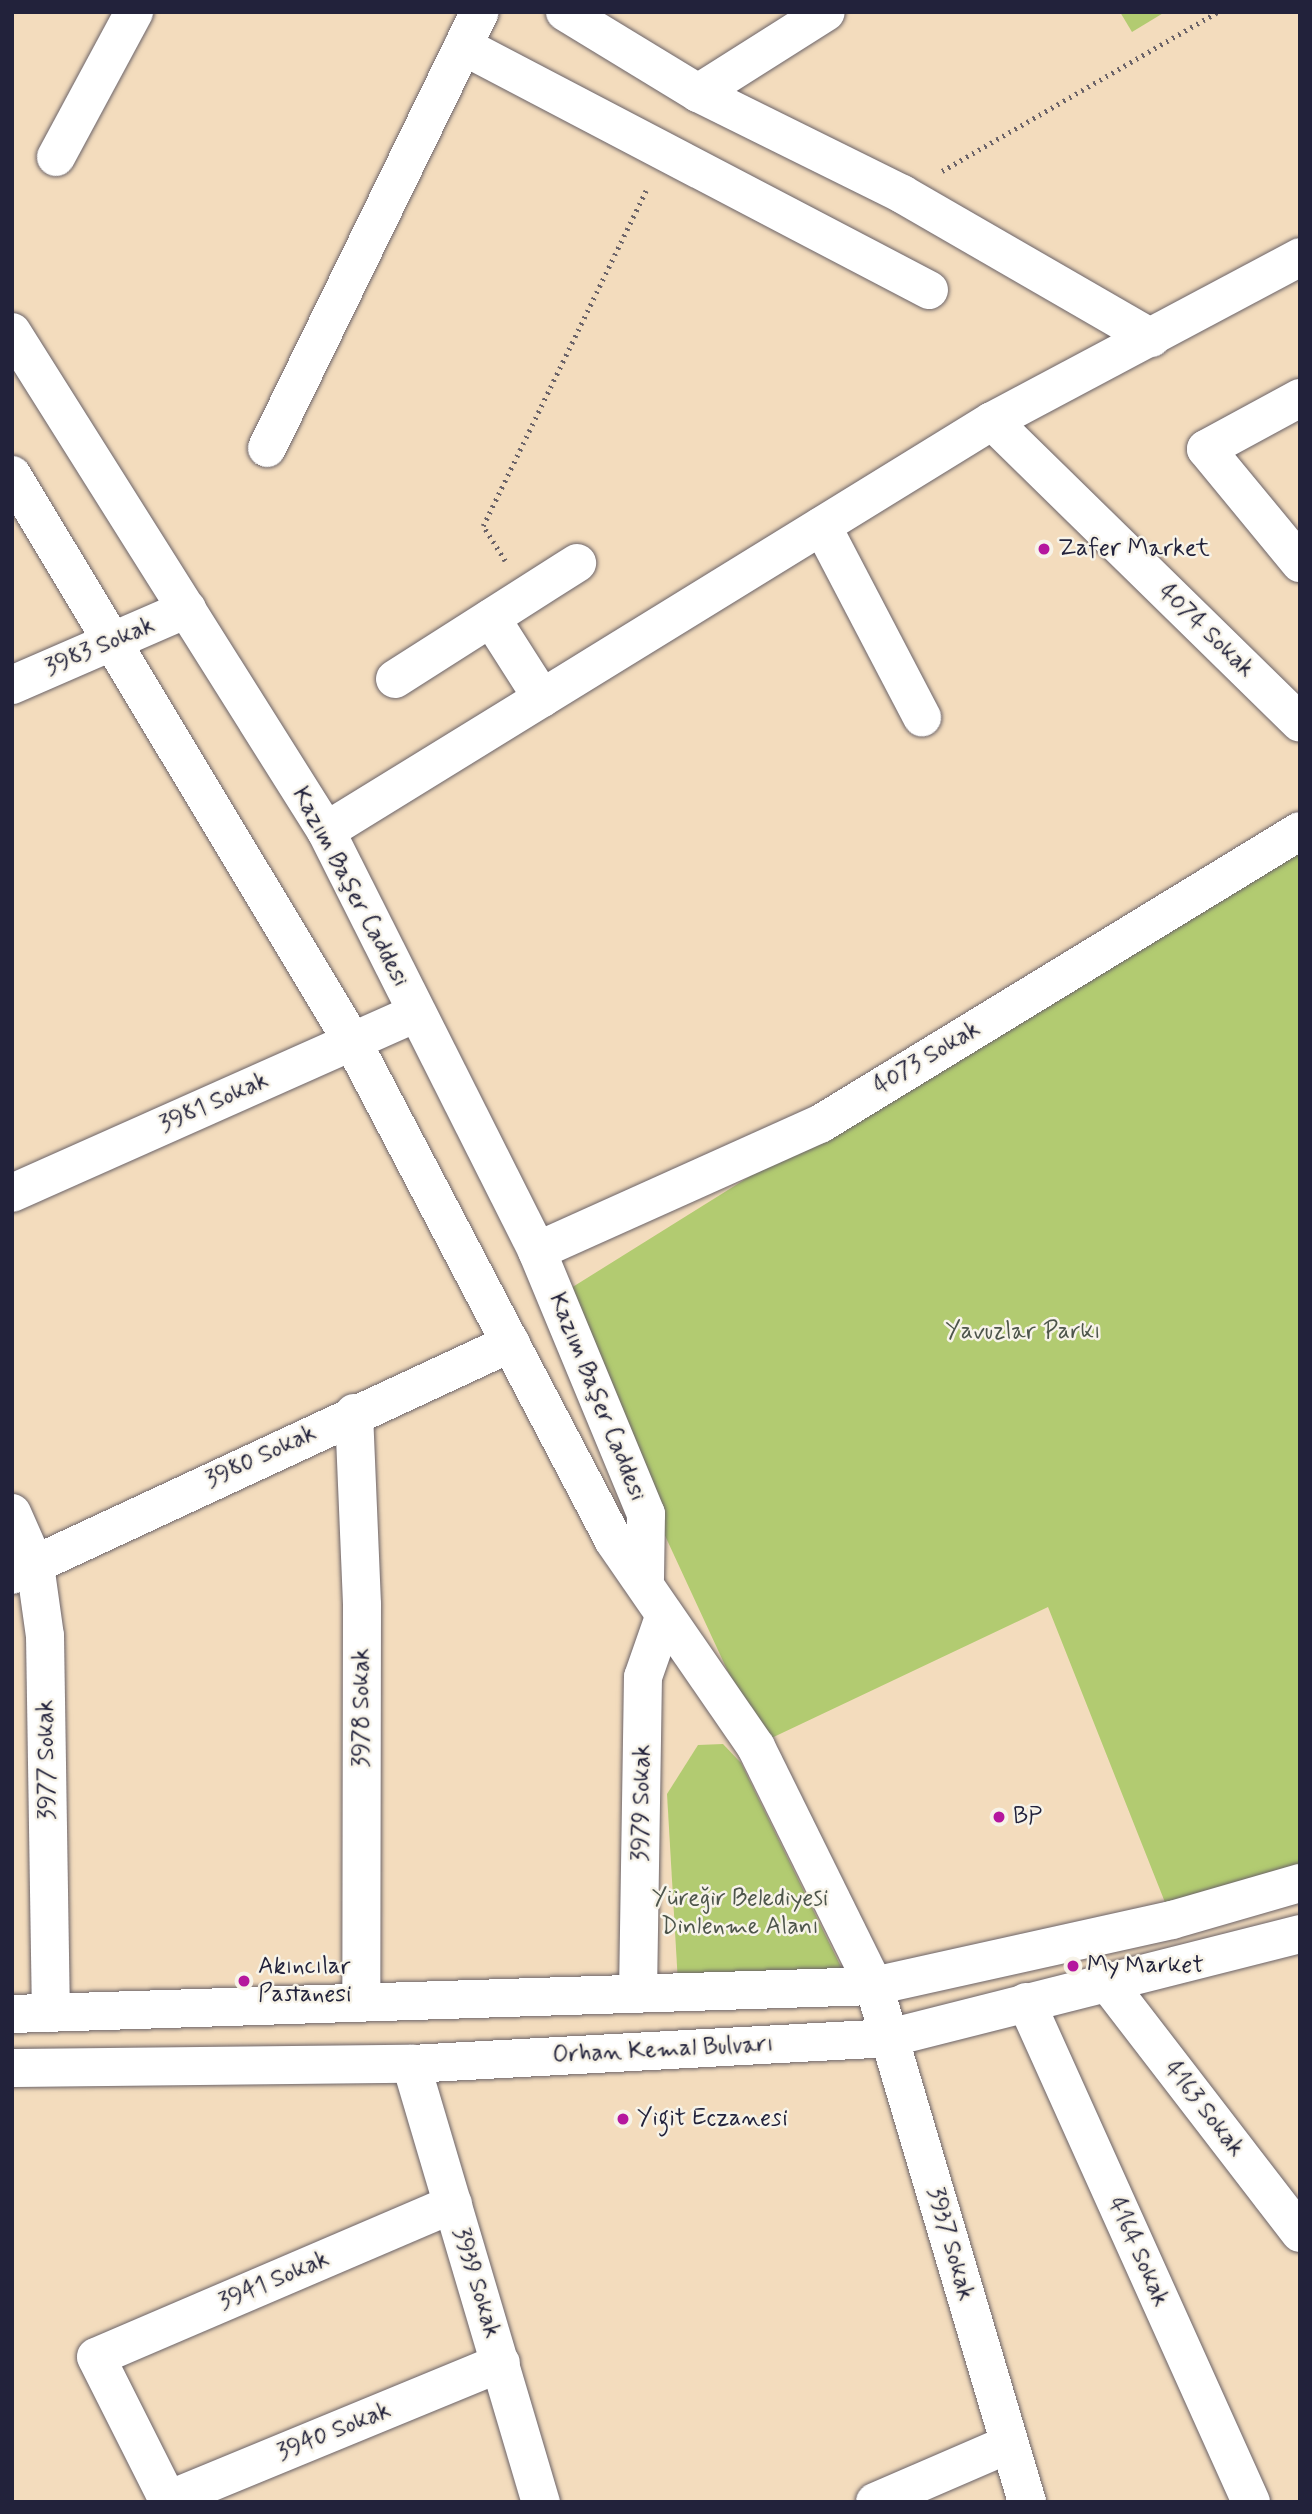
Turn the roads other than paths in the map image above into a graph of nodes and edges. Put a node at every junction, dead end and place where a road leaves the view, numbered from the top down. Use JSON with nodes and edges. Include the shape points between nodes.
{"nodes":[{"id":1,"x":134,"y":12,"type":"edge"},
{"id":2,"x":480,"y":12,"type":"edge"},
{"id":3,"x":565,"y":12,"type":"edge"},
{"id":4,"x":826,"y":12,"type":"edge"},
{"id":5,"x":463,"y":46,"type":"junction"},
{"id":6,"x":698,"y":93,"type":"junction"},
{"id":7,"x":56,"y":158,"type":"dead end"},
{"id":8,"x":1300,"y":257,"type":"edge"},
{"id":9,"x":929,"y":290,"type":"dead end"},
{"id":10,"x":1151,"y":338,"type":"junction"},
{"id":11,"x":15,"y":343,"type":"edge"},
{"id":12,"x":1300,"y":398,"type":"edge"},
{"id":13,"x":992,"y":421,"type":"junction"},
{"id":14,"x":267,"y":448,"type":"dead end"},
{"id":15,"x":12,"y":475,"type":"edge"},
{"id":16,"x":822,"y":526,"type":"junction"},
{"id":17,"x":578,"y":562,"type":"dead end"},
{"id":18,"x":1300,"y":563,"type":"edge"},
{"id":19,"x":187,"y":609,"type":"junction"},
{"id":20,"x":491,"y":618,"type":"junction"},
{"id":21,"x":116,"y":640,"type":"junction"},
{"id":22,"x":395,"y":679,"type":"dead end"},
{"id":23,"x":12,"y":685,"type":"edge"},
{"id":24,"x":542,"y":698,"type":"junction"},
{"id":25,"x":922,"y":717,"type":"dead end"},
{"id":26,"x":1300,"y":723,"type":"edge"},
{"id":27,"x":326,"y":831,"type":"junction"},
{"id":28,"x":1300,"y":831,"type":"edge"},
{"id":29,"x":416,"y":1013,"type":"junction"},
{"id":30,"x":352,"y":1041,"type":"junction"},
{"id":31,"x":12,"y":1193,"type":"edge"},
{"id":32,"x":537,"y":1251,"type":"junction"},
{"id":33,"x":511,"y":1343,"type":"junction"},
{"id":34,"x":354,"y":1413,"type":"junction"},
{"id":35,"x":12,"y":1513,"type":"edge"},
{"id":36,"x":24,"y":1570,"type":"edge"},
{"id":37,"x":645,"y":1581,"type":"junction"},
{"id":38,"x":664,"y":1617,"type":"junction"},
{"id":39,"x":1300,"y":1883,"type":"edge"},
{"id":40,"x":1300,"y":1934,"type":"edge"},
{"id":41,"x":1109,"y":1985,"type":"junction"},
{"id":42,"x":874,"y":1986,"type":"junction"},
{"id":43,"x":638,"y":1994,"type":"junction"},
{"id":44,"x":1026,"y":2001,"type":"junction"},
{"id":45,"x":361,"y":2003,"type":"junction"},
{"id":46,"x":51,"y":2013,"type":"junction"},
{"id":47,"x":12,"y":2014,"type":"edge"},
{"id":48,"x":889,"y":2038,"type":"junction"},
{"id":49,"x":411,"y":2064,"type":"junction"},
{"id":50,"x":12,"y":2068,"type":"edge"},
{"id":51,"x":453,"y":2204,"type":"junction"},
{"id":52,"x":1300,"y":2233,"type":"edge"},
{"id":53,"x":500,"y":2363,"type":"junction"},
{"id":54,"x":1009,"y":2444,"type":"junction"},
{"id":55,"x":168,"y":2500,"type":"edge"},
{"id":56,"x":541,"y":2502,"type":"edge"},
{"id":57,"x":874,"y":2502,"type":"edge"},
{"id":58,"x":1027,"y":2502,"type":"edge"},
{"id":59,"x":1251,"y":2502,"type":"edge"}],
"edges":[{"from":1,"to":7,"type":"street"},
{"from":2,"to":5,"type":"street"},
{"from":3,"to":6,"type":"street"},
{"from":4,"to":6,"type":"street"},
{"from":5,"to":9,"type":"street"},
{"from":5,"to":14,"type":"street"},
{"from":6,"to":10,"type":"street","via":[[901,194]]},
{"from":8,"to":10,"type":"street"},
{"from":10,"to":13,"type":"street"},
{"from":11,"to":19,"type":"street","name":"Kazım Başer Caddesi"},
{"from":12,"to":18,"type":"street","via":[[1206,449]]},
{"from":13,"to":16,"type":"street"},
{"from":13,"to":26,"type":"street","name":"4074 Sokak"},
{"from":15,"to":21,"type":"street","name":"Kazım Başer Caddesi"},
{"from":16,"to":24,"type":"street"},
{"from":16,"to":25,"type":"street"},
{"from":17,"to":20,"type":"street"},
{"from":19,"to":21,"type":"street","name":"3983 Sokak"},
{"from":19,"to":27,"type":"street","name":"Kazım Başer Caddesi"},
{"from":20,"to":22,"type":"street"},
{"from":20,"to":24,"type":"street"},
{"from":21,"to":23,"type":"street","name":"3983 Sokak"},
{"from":21,"to":30,"type":"street","name":"Kazım Başer Caddesi"},
{"from":24,"to":27,"type":"street"},
{"from":27,"to":29,"type":"street","name":"Kazım Başer Caddesi"},
{"from":28,"to":32,"type":"street","name":"4073 Sokak","via":[[820,1124]]},
{"from":29,"to":30,"type":"street","name":"3981 Sokak"},
{"from":29,"to":32,"type":"street","name":"Kazım Başer Caddesi"},
{"from":30,"to":31,"type":"street","name":"3981 Sokak"},
{"from":30,"to":33,"type":"street","name":"Kazım Başer Caddesi"},
{"from":32,"to":37,"type":"street","name":"Kazım Başer Caddesi","via":[[646,1514]]},
{"from":33,"to":34,"type":"street","name":"3980 Sokak"},
{"from":33,"to":37,"type":"street","name":"Kazım Başer Caddesi","via":[[614,1541]]},
{"from":34,"to":36,"type":"street","name":"3980 Sokak"},
{"from":34,"to":45,"type":"street","name":"3978 Sokak","via":[[362,1605]]},
{"from":35,"to":36,"type":"street","name":"3977 Sokak"},
{"from":36,"to":46,"type":"street","name":"3977 Sokak","via":[[45,1636]]},
{"from":37,"to":38,"type":"street"},
{"from":38,"to":42,"type":"street","via":[[756,1747]]},
{"from":38,"to":43,"type":"street","name":"3979 Sokak","via":[[643,1677]]},
{"from":39,"to":42,"type":"street","via":[[1172,1920]]},
{"from":40,"to":41,"type":"street","name":"Orhan Kemal Bulvarı"},
{"from":41,"to":44,"type":"street","name":"Orhan Kemal Bulvarı"},
{"from":41,"to":52,"type":"street","name":"4163 Sokak"},
{"from":42,"to":43,"type":"street"},
{"from":42,"to":48,"type":"street","name":"3937 Sokak"},
{"from":43,"to":45,"type":"street"},
{"from":44,"to":48,"type":"street","name":"Orhan Kemal Bulvarı"},
{"from":44,"to":59,"type":"street","name":"4164 Sokak"},
{"from":45,"to":46,"type":"street"},
{"from":46,"to":47,"type":"street"},
{"from":48,"to":49,"type":"street","name":"Orhan Kemal Bulvarı"},
{"from":48,"to":54,"type":"street","name":"3937 Sokak"},
{"from":49,"to":50,"type":"street","name":"Orhan Kemal Bulvarı"},
{"from":49,"to":51,"type":"street","name":"3939 Sokak"},
{"from":51,"to":53,"type":"street","name":"3939 Sokak"},
{"from":51,"to":55,"type":"street","name":"3941 Sokak","via":[[96,2357]]},
{"from":53,"to":55,"type":"street","name":"3940 Sokak"},
{"from":53,"to":56,"type":"street","name":"3939 Sokak"},
{"from":54,"to":57,"type":"street"},
{"from":54,"to":58,"type":"street","name":"3937 Sokak"}]}
